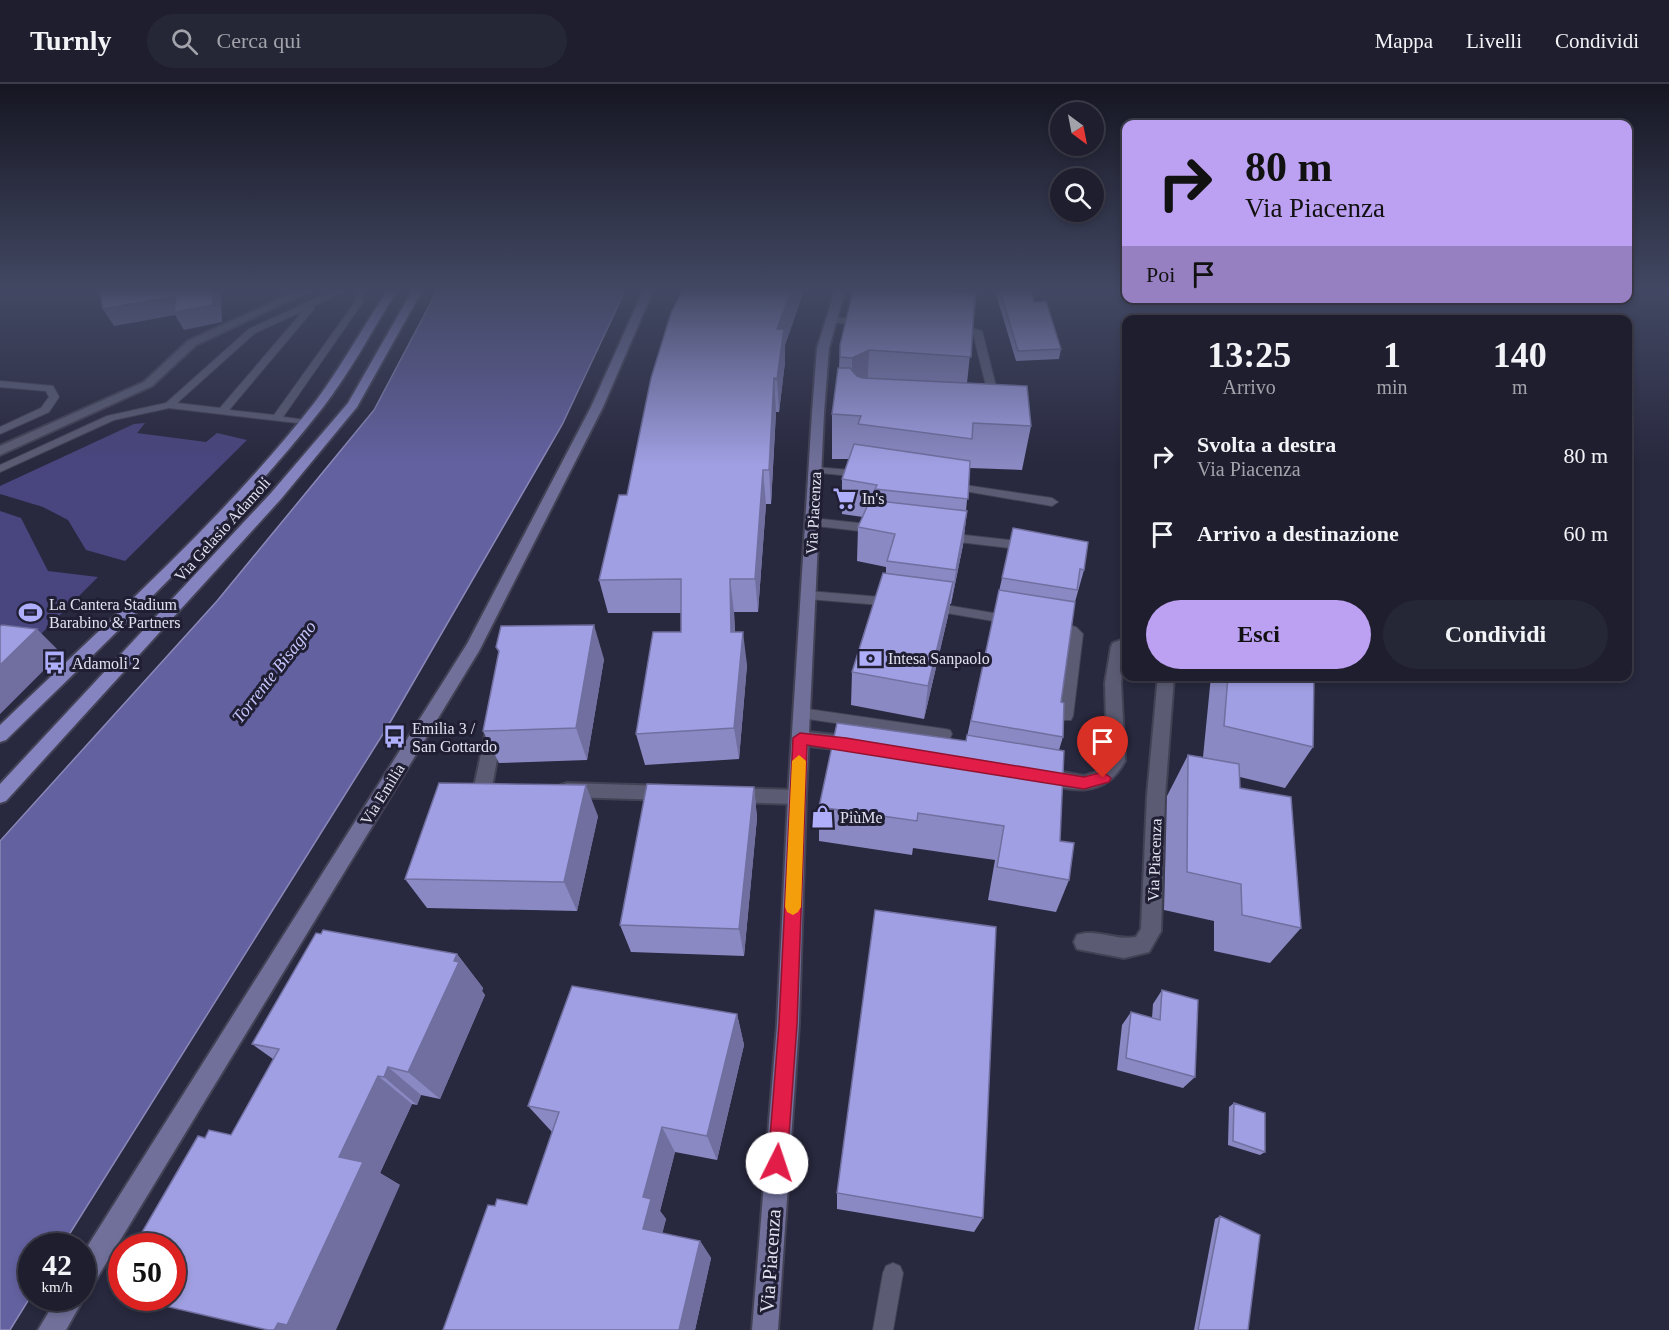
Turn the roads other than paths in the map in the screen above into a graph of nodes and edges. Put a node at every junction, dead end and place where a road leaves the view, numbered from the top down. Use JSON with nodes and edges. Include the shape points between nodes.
{"nodes":[{"id":1,"x":186,"y":349,"type":"edge"},
{"id":2,"x":232,"y":349,"type":"edge"},
{"id":3,"x":275,"y":349,"type":"edge"},
{"id":4,"x":326,"y":349,"type":"edge"},
{"id":5,"x":355,"y":349,"type":"edge"},
{"id":6,"x":383,"y":349,"type":"edge"},
{"id":7,"x":622,"y":349,"type":"edge"},
{"id":8,"x":823,"y":349,"type":"edge"},
{"id":9,"x":982,"y":349,"type":"edge"},
{"id":10,"x":0,"y":384,"type":"edge"},
{"id":11,"x":169,"y":405,"type":"junction"},
{"id":12,"x":222,"y":412,"type":"junction"},
{"id":13,"x":998,"y":414,"type":"edge"},
{"id":14,"x":276,"y":419,"type":"junction"},
{"id":15,"x":302,"y":422,"type":"junction"},
{"id":16,"x":0,"y":432,"type":"edge"},
{"id":17,"x":1,"y":450,"type":"edge"},
{"id":18,"x":0,"y":469,"type":"edge"},
{"id":19,"x":815,"y":470,"type":"junction"},
{"id":20,"x":873,"y":476,"type":"edge"},
{"id":21,"x":938,"y":484,"type":"edge"},
{"id":22,"x":1052,"y":501,"type":"dead end"},
{"id":23,"x":812,"y":522,"type":"junction"},
{"id":24,"x":889,"y":530,"type":"edge"},
{"id":25,"x":933,"y":535,"type":"edge"},
{"id":26,"x":1037,"y":547,"type":"edge"},
{"id":27,"x":808,"y":595,"type":"junction"},
{"id":28,"x":1122,"y":646,"type":"edge"},
{"id":29,"x":1166,"y":681,"type":"edge"},
{"id":30,"x":498,"y":707,"type":"edge"},
{"id":31,"x":801,"y":713,"type":"junction"},
{"id":32,"x":1066,"y":716,"type":"edge"},
{"id":33,"x":945,"y":734,"type":"dead end"},
{"id":34,"x":0,"y":735,"type":"edge"},
{"id":35,"x":800,"y":738,"type":"junction"},
{"id":36,"x":869,"y":747,"type":"edge"},
{"id":37,"x":1028,"y":773,"type":"edge"},
{"id":38,"x":483,"y":787,"type":"edge"},
{"id":39,"x":555,"y":789,"type":"edge"},
{"id":40,"x":685,"y":794,"type":"edge"},
{"id":41,"x":709,"y":794,"type":"edge"},
{"id":42,"x":0,"y":796,"type":"edge"},
{"id":43,"x":797,"y":797,"type":"junction"},
{"id":44,"x":1084,"y":942,"type":"dead end"},
{"id":45,"x":96,"y":1256,"type":"edge"},
{"id":46,"x":893,"y":1273,"type":"dead end"},
{"id":47,"x":63,"y":1311,"type":"edge"},
{"id":48,"x":51,"y":1330,"type":"edge"},
{"id":49,"x":765,"y":1330,"type":"edge"},
{"id":50,"x":883,"y":1330,"type":"edge"}],
"edges":[{"from":1,"to":17,"type":"street","via":[[148,384]]},
{"from":2,"to":11,"type":"lane"},
{"from":3,"to":12,"type":"lane"},
{"from":4,"to":14,"type":"lane"},
{"from":5,"to":15,"type":"main road","name":"Via Gelasio Adamoli","via":[[320,403]]},
{"from":6,"to":42,"type":"main road","name":"Via Gelasio Adamoli","via":[[346,412],[276,496]]},
{"from":7,"to":45,"type":"main road","name":"Via Emilia","via":[[597,407],[473,647]]},
{"from":8,"to":19,"type":"main road","name":"Via Piacenza","via":[[824,405]]},
{"from":9,"to":13,"type":"lane"},
{"from":10,"to":16,"type":"lane","via":[[50,388],[54,397],[45,410]]},
{"from":11,"to":12,"type":"lane"},
{"from":11,"to":18,"type":"lane","via":[[111,418]]},
{"from":12,"to":14,"type":"lane"},
{"from":14,"to":15,"type":"lane"},
{"from":15,"to":34,"type":"main road","name":"Via Gelasio Adamoli","via":[[246,491]]},
{"from":19,"to":20,"type":"lane"},
{"from":19,"to":23,"type":"main road","name":"Via Piacenza"},
{"from":21,"to":22,"type":"lane"},
{"from":23,"to":24,"type":"lane"},
{"from":23,"to":27,"type":"main road","name":"Via Piacenza"},
{"from":25,"to":26,"type":"lane"},
{"from":27,"to":31,"type":"main road","name":"Via Piacenza"},
{"from":27,"to":32,"type":"lane","via":[[913,604],[1072,630],[1077,634]]},
{"from":28,"to":37,"type":"street","via":[[1113,683],[1116,761],[1103,778],[1084,783]]},
{"from":29,"to":44,"type":"street","name":"Via Piacenza","via":[[1151,931],[1142,945],[1124,949]]},
{"from":30,"to":38,"type":"street"},
{"from":31,"to":33,"type":"lane"},
{"from":31,"to":35,"type":"main road","name":"Via Piacenza"},
{"from":35,"to":36,"type":"street"},
{"from":35,"to":43,"type":"main road","name":"Via Piacenza"},
{"from":39,"to":40,"type":"street"},
{"from":41,"to":43,"type":"street"},
{"from":43,"to":49,"type":"main road","name":"Via Piacenza","via":[[788,1024]]},
{"from":46,"to":50,"type":"lane"},
{"from":47,"to":48,"type":"main road"}]}
